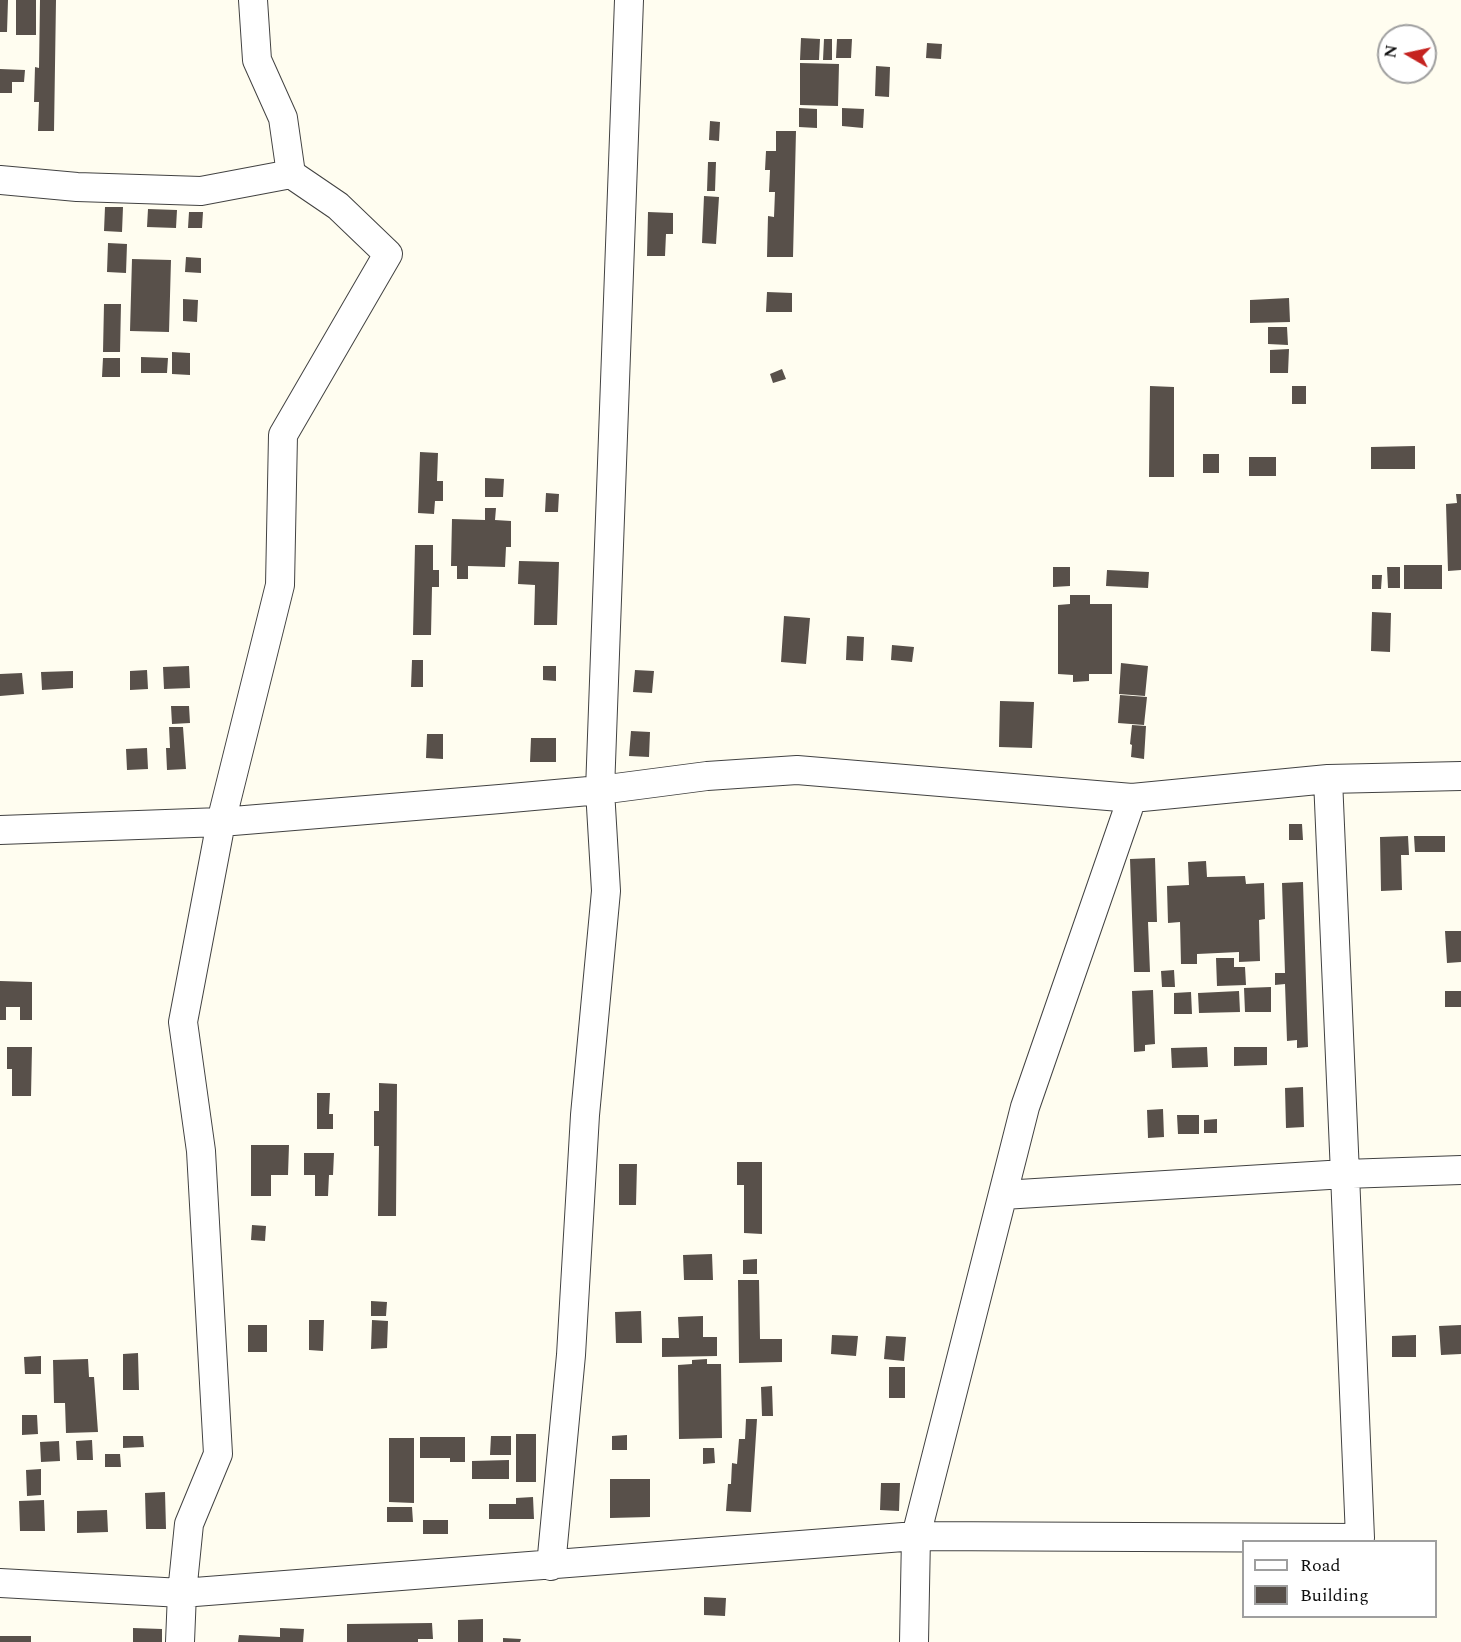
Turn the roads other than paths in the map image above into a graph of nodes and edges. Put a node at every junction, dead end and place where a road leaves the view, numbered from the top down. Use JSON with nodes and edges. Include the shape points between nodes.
{"nodes":[{"id":1,"x":254,"y":0,"type":"edge"},
{"id":2,"x":629,"y":0,"type":"edge"},
{"id":3,"x":291,"y":174,"type":"junction"},
{"id":4,"x":0,"y":180,"type":"edge"},
{"id":5,"x":1461,"y":776,"type":"edge"},
{"id":6,"x":1328,"y":779,"type":"junction"},
{"id":7,"x":600,"y":790,"type":"junction"},
{"id":8,"x":1132,"y":798,"type":"junction"},
{"id":9,"x":221,"y":822,"type":"junction"},
{"id":10,"x":0,"y":830,"type":"edge"},
{"id":11,"x":1461,"y":1170,"type":"edge"},
{"id":12,"x":1345,"y":1174,"type":"junction"},
{"id":13,"x":1003,"y":1195,"type":"junction"},
{"id":14,"x":916,"y":1536,"type":"junction"},
{"id":15,"x":551,"y":1566,"type":"junction"},
{"id":16,"x":0,"y":1583,"type":"edge"},
{"id":17,"x":182,"y":1593,"type":"junction"},
{"id":18,"x":180,"y":1642,"type":"edge"},
{"id":19,"x":914,"y":1642,"type":"edge"}],
"edges":[{"from":1,"to":3,"type":"street","via":[[257,60],[283,118]]},
{"from":2,"to":7,"type":"street"},
{"from":3,"to":4,"type":"street","via":[[201,191],[77,188]]},
{"from":3,"to":9,"type":"street","via":[[338,206],[388,254],[283,435],[280,585]]},
{"from":5,"to":6,"type":"street"},
{"from":6,"to":8,"type":"street"},
{"from":6,"to":12,"type":"street"},
{"from":7,"to":8,"type":"street","via":[[707,776],[797,770]]},
{"from":7,"to":9,"type":"street"},
{"from":7,"to":15,"type":"street","via":[[606,891]]},
{"from":8,"to":13,"type":"street","via":[[1025,1107]]},
{"from":9,"to":10,"type":"street"},
{"from":9,"to":17,"type":"street","via":[[183,1022],[201,1151],[218,1454],[189,1524]]},
{"from":11,"to":12,"type":"street"},
{"from":12,"to":13,"type":"street"},
{"from":12,"to":14,"type":"street","via":[[1360,1538]]},
{"from":13,"to":14,"type":"street"},
{"from":14,"to":15,"type":"street"},
{"from":14,"to":19,"type":"street"},
{"from":15,"to":17,"type":"street"},
{"from":16,"to":17,"type":"street"},
{"from":17,"to":18,"type":"street"}]}
